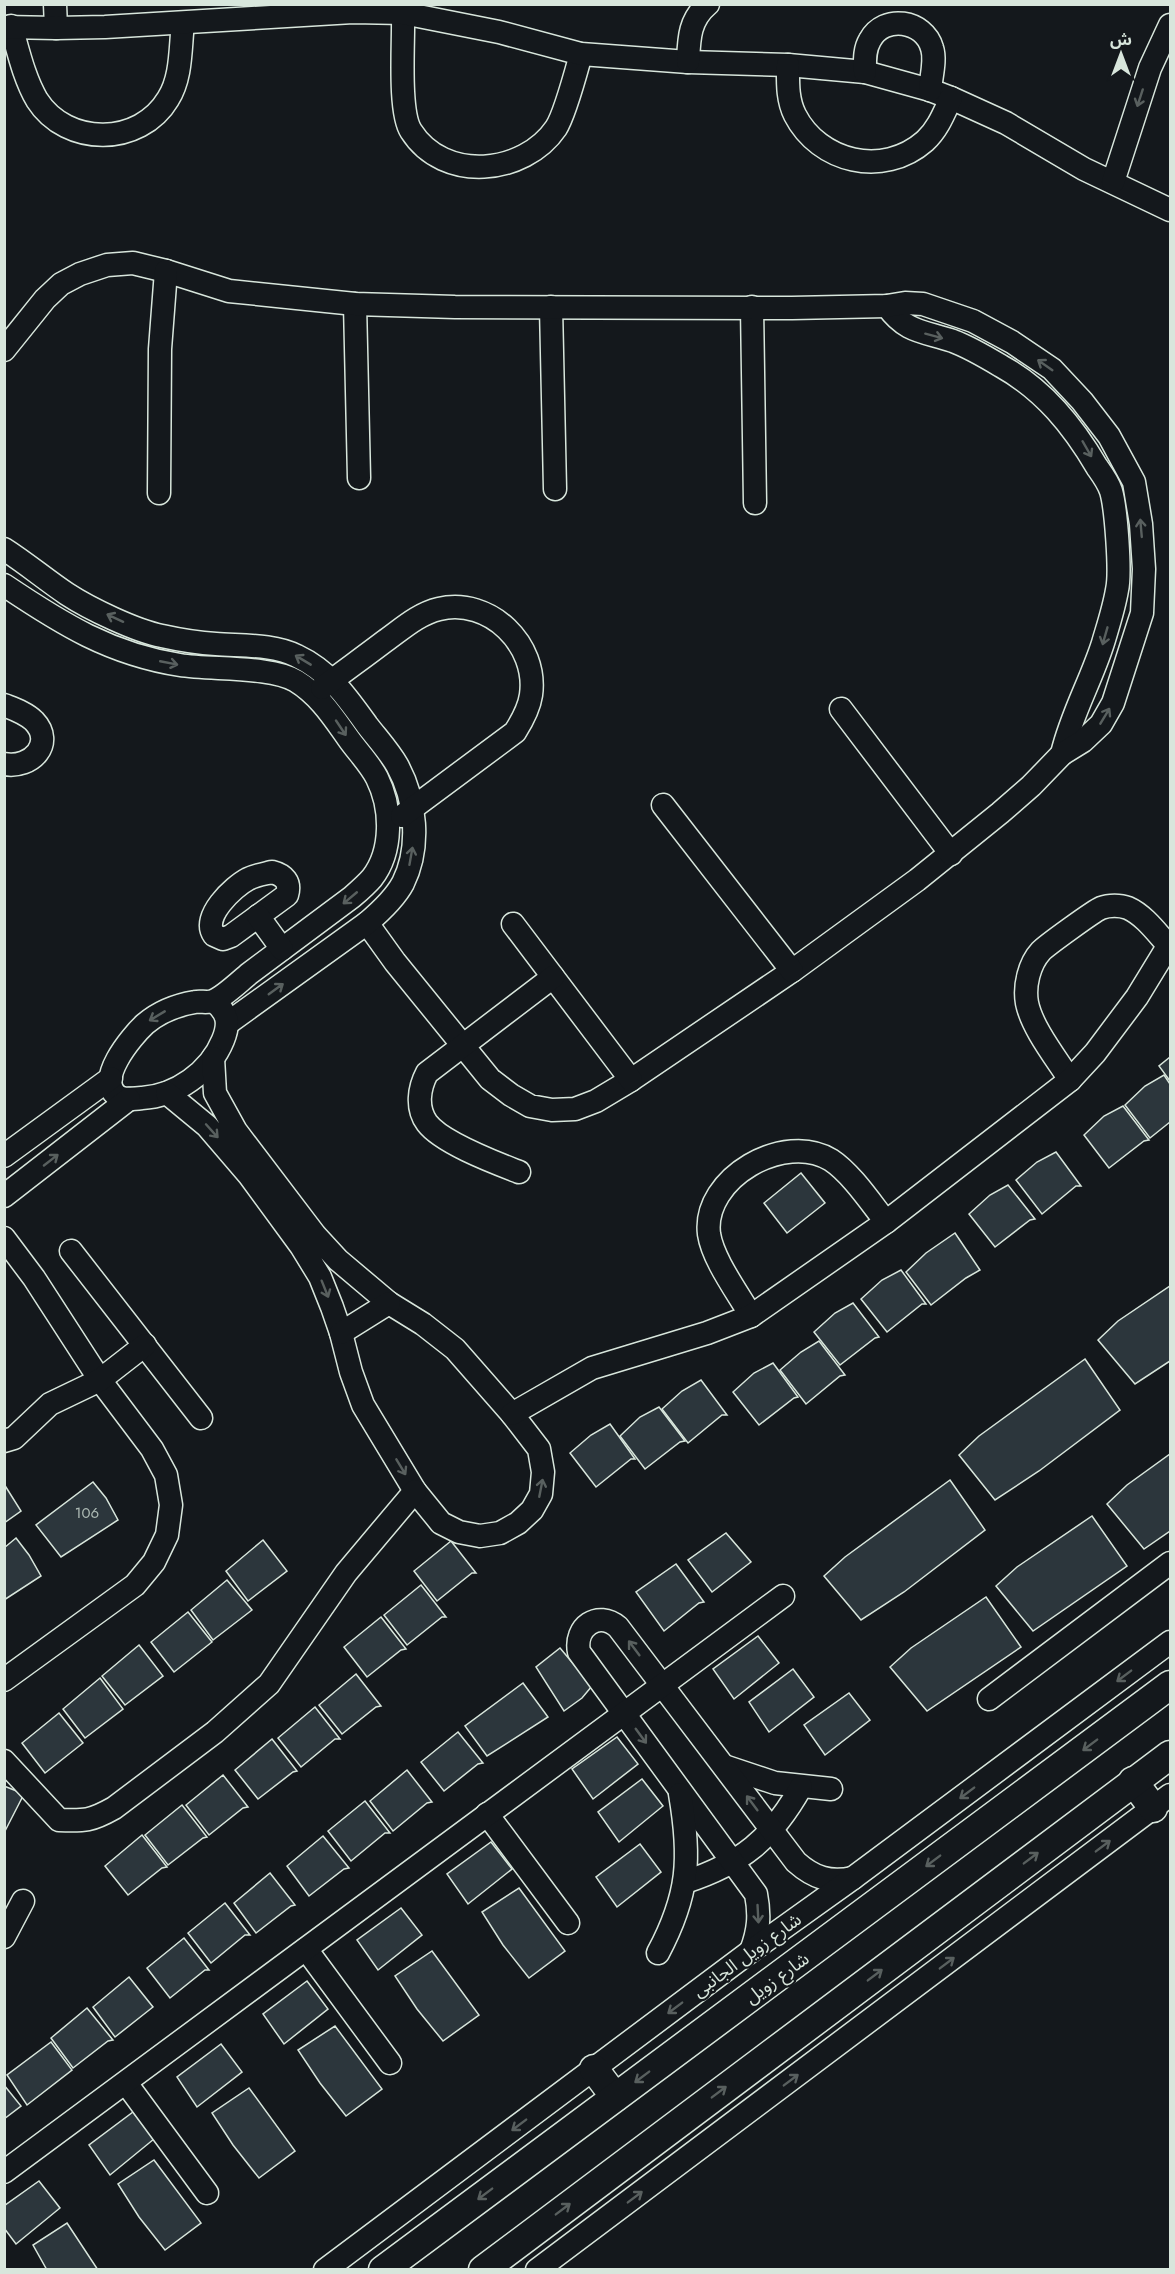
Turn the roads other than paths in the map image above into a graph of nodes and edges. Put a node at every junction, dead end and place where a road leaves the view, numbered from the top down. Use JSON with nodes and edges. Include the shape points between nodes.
{"nodes":[{"id":1,"x":55,"y":4,"type":"edge"},
{"id":2,"x":708,"y":4,"type":"edge"},
{"id":3,"x":403,"y":13,"type":"junction"},
{"id":4,"x":183,"y":23,"type":"junction"},
{"id":5,"x":8,"y":27,"type":"edge"},
{"id":6,"x":56,"y":28,"type":"junction"},
{"id":7,"x":1170,"y":30,"type":"edge"},
{"id":8,"x":581,"y":54,"type":"junction"},
{"id":9,"x":688,"y":62,"type":"junction"},
{"id":10,"x":788,"y":65,"type":"junction"},
{"id":11,"x":865,"y":72,"type":"junction"},
{"id":12,"x":940,"y":94,"type":"junction"},
{"id":13,"x":1113,"y":182,"type":"junction"},
{"id":14,"x":1170,"y":210,"type":"edge"},
{"id":15,"x":166,"y":271,"type":"junction"},
{"id":16,"x":355,"y":304,"type":"junction"},
{"id":17,"x":887,"y":306,"type":"junction"},
{"id":18,"x":551,"y":307,"type":"junction"},
{"id":19,"x":752,"y":307,"type":"junction"},
{"id":20,"x":4,"y":350,"type":"edge"},
{"id":21,"x":359,"y":478,"type":"dead end"},
{"id":22,"x":1134,"y":482,"type":"junction"},
{"id":23,"x":555,"y":489,"type":"dead end"},
{"id":24,"x":1110,"y":489,"type":"junction"},
{"id":25,"x":159,"y":493,"type":"dead end"},
{"id":26,"x":755,"y":503,"type":"dead end"},
{"id":27,"x":4,"y":549,"type":"edge"},
{"id":28,"x":4,"y":585,"type":"edge"},
{"id":29,"x":333,"y":680,"type":"junction"},
{"id":30,"x":313,"y":694,"type":"junction"},
{"id":31,"x":4,"y":705,"type":"edge"},
{"id":32,"x":841,"y":709,"type":"dead end"},
{"id":33,"x":1062,"y":754,"type":"junction"},
{"id":34,"x":4,"y":764,"type":"edge"},
{"id":35,"x":663,"y":805,"type":"dead end"},
{"id":36,"x":412,"y":808,"type":"junction"},
{"id":37,"x":389,"y":826,"type":"junction"},
{"id":38,"x":951,"y":854,"type":"junction"},
{"id":39,"x":258,"y":916,"type":"dead end"},
{"id":40,"x":367,"y":923,"type":"junction"},
{"id":41,"x":513,"y":924,"type":"dead end"},
{"id":42,"x":1169,"y":944,"type":"edge"},
{"id":43,"x":282,"y":949,"type":"junction"},
{"id":44,"x":792,"y":971,"type":"junction"},
{"id":45,"x":553,"y":977,"type":"junction"},
{"id":46,"x":213,"y":1001,"type":"junction"},
{"id":47,"x":228,"y":1023,"type":"junction"},
{"id":48,"x":463,"y":1046,"type":"junction"},
{"id":49,"x":213,"y":1058,"type":"junction"},
{"id":50,"x":111,"y":1078,"type":"junction"},
{"id":51,"x":631,"y":1080,"type":"junction"},
{"id":52,"x":1070,"y":1080,"type":"junction"},
{"id":53,"x":167,"y":1093,"type":"junction"},
{"id":54,"x":129,"y":1099,"type":"junction"},
{"id":55,"x":4,"y":1156,"type":"edge"},
{"id":56,"x":519,"y":1172,"type":"dead end"},
{"id":57,"x":4,"y":1196,"type":"edge"},
{"id":58,"x":886,"y":1222,"type":"junction"},
{"id":59,"x":4,"y":1238,"type":"edge"},
{"id":60,"x":71,"y":1251,"type":"dead end"},
{"id":61,"x":389,"y":1303,"type":"junction"},
{"id":62,"x":751,"y":1316,"type":"junction"},
{"id":63,"x":341,"y":1333,"type":"junction"},
{"id":64,"x":145,"y":1345,"type":"junction"},
{"id":65,"x":100,"y":1380,"type":"junction"},
{"id":66,"x":512,"y":1414,"type":"junction"},
{"id":67,"x":201,"y":1418,"type":"dead end"},
{"id":68,"x":4,"y":1441,"type":"edge"},
{"id":69,"x":415,"y":1491,"type":"junction"},
{"id":70,"x":1170,"y":1563,"type":"edge"},
{"id":71,"x":783,"y":1596,"type":"dead end"},
{"id":72,"x":1170,"y":1642,"type":"edge"},
{"id":73,"x":4,"y":1680,"type":"edge"},
{"id":74,"x":662,"y":1684,"type":"junction"},
{"id":75,"x":1170,"y":1685,"type":"edge"},
{"id":76,"x":989,"y":1699,"type":"dead end"},
{"id":77,"x":624,"y":1712,"type":"junction"},
{"id":78,"x":1170,"y":1755,"type":"edge"},
{"id":79,"x":4,"y":1761,"type":"edge"},
{"id":80,"x":724,"y":1766,"type":"junction"},
{"id":81,"x":1133,"y":1781,"type":"junction"},
{"id":82,"x":801,"y":1787,"type":"junction"},
{"id":83,"x":680,"y":1789,"type":"junction"},
{"id":84,"x":831,"y":1789,"type":"dead end"},
{"id":85,"x":1162,"y":1802,"type":"edge"},
{"id":86,"x":488,"y":1814,"type":"junction"},
{"id":87,"x":772,"y":1830,"type":"junction"},
{"id":88,"x":733,"y":1863,"type":"junction"},
{"id":89,"x":853,"y":1878,"type":"junction"},
{"id":90,"x":685,"y":1882,"type":"junction"},
{"id":91,"x":23,"y":1901,"type":"dead end"},
{"id":92,"x":568,"y":1923,"type":"dead end"},
{"id":93,"x":4,"y":1937,"type":"edge"},
{"id":94,"x":306,"y":1948,"type":"junction"},
{"id":95,"x":751,"y":1951,"type":"junction"},
{"id":96,"x":658,"y":1953,"type":"dead end"},
{"id":97,"x":390,"y":2063,"type":"dead end"},
{"id":98,"x":594,"y":2068,"type":"junction"},
{"id":99,"x":126,"y":2083,"type":"junction"},
{"id":100,"x":615,"y":2097,"type":"junction"},
{"id":101,"x":4,"y":2172,"type":"edge"},
{"id":102,"x":207,"y":2193,"type":"dead end"},
{"id":103,"x":326,"y":2270,"type":"edge"},
{"id":104,"x":382,"y":2270,"type":"edge"},
{"id":105,"x":483,"y":2270,"type":"edge"},
{"id":106,"x":537,"y":2270,"type":"edge"}],
"edges":[{"from":1,"to":6,"type":"street"},
{"from":2,"to":9,"type":"street","via":[[692,24]]},
{"from":3,"to":4,"type":"street","via":[[353,12]]},
{"from":3,"to":8,"type":"street","via":[[499,32]]},
{"from":3,"to":8,"type":"street","via":[[404,110],[410,131],[427,149],[460,165],[479,168],[516,161],[546,141],[558,126]]},
{"from":4,"to":5,"type":"street","via":[[177,79],[168,99],[154,116],[135,129],[114,135],[92,135],[71,129],[52,117],[37,100]]},
{"from":4,"to":6,"type":"street"},
{"from":5,"to":6,"type":"street"},
{"from":7,"to":13,"type":"street","one_way":true,"via":[[1150,68]]},
{"from":8,"to":9,"type":"street"},
{"from":9,"to":10,"type":"street"},
{"from":10,"to":11,"type":"street"},
{"from":10,"to":12,"type":"street","via":[[788,91],[794,113],[805,132],[841,158],[885,161],[907,154],[939,124]]},
{"from":11,"to":12,"type":"street"},
{"from":11,"to":12,"type":"street","via":[[866,48],[871,38],[888,24],[911,25],[921,30],[933,50]]},
{"from":12,"to":13,"type":"street","via":[[1006,123],[1084,170]]},
{"from":13,"to":14,"type":"street"},
{"from":15,"to":16,"type":"street","via":[[229,291]]},
{"from":15,"to":20,"type":"street","via":[[133,263],[107,265],[80,274],[45,299]]},
{"from":15,"to":25,"type":"street","via":[[160,349]]},
{"from":16,"to":18,"type":"street"},
{"from":16,"to":21,"type":"street"},
{"from":17,"to":19,"type":"street"},
{"from":22,"to":17,"type":"street","one_way":true,"via":[[1109,436],[1052,369],[973,321],[923,304]]},
{"from":17,"to":24,"type":"street","one_way":true,"via":[[906,327],[964,346],[1002,366],[1048,399],[1082,440]]},
{"from":18,"to":19,"type":"street"},
{"from":18,"to":23,"type":"street"},
{"from":19,"to":26,"type":"street"},
{"from":22,"to":24,"type":"street"},
{"from":33,"to":22,"type":"street","one_way":true,"via":[[1101,724],[1113,703],[1142,613],[1144,569]]},
{"from":24,"to":33,"type":"street","one_way":true,"via":[[1118,588],[1104,641],[1067,731]]},
{"from":29,"to":27,"type":"street","one_way":true,"via":[[284,651],[197,643],[159,636],[126,623],[68,594]]},
{"from":28,"to":30,"type":"street","one_way":true,"via":[[52,618],[104,645],[178,665],[284,675]]},
{"from":29,"to":30,"type":"street"},
{"from":29,"to":36,"type":"street","via":[[396,764]]},
{"from":29,"to":36,"type":"street","via":[[422,614],[442,608],[482,612],[516,636],[526,654],[531,677],[526,715],[515,732]]},
{"from":30,"to":37,"type":"street","one_way":true,"via":[[377,778]]},
{"from":31,"to":34,"type":"street","via":[[36,722],[41,744],[27,763]]},
{"from":32,"to":38,"type":"street"},
{"from":33,"to":38,"type":"street","via":[[1031,786]]},
{"from":35,"to":44,"type":"street"},
{"from":36,"to":37,"type":"street"},
{"from":40,"to":36,"type":"street","one_way":true,"via":[[402,884],[412,860]]},
{"from":37,"to":43,"type":"street","one_way":true,"via":[[384,853],[373,876],[352,897]]},
{"from":38,"to":44,"type":"street"},
{"from":39,"to":43,"type":"street"},
{"from":47,"to":40,"type":"street","one_way":true},
{"from":40,"to":48,"type":"street"},
{"from":41,"to":45,"type":"street"},
{"from":42,"to":52,"type":"street","via":[[1137,997]]},
{"from":42,"to":52,"type":"street","via":[[1139,915],[1114,905],[1100,909],[1041,951],[1031,967],[1028,1004]]},
{"from":43,"to":46,"type":"street"},
{"from":44,"to":51,"type":"street"},
{"from":45,"to":48,"type":"street"},
{"from":45,"to":51,"type":"street"},
{"from":46,"to":47,"type":"street","via":[[226,1014]]},
{"from":46,"to":50,"type":"street","one_way":true,"via":[[179,1005],[148,1022],[124,1047]]},
{"from":47,"to":49,"type":"street"},
{"from":48,"to":51,"type":"street","via":[[490,1079],[531,1106],[575,1109]]},
{"from":48,"to":56,"type":"street","via":[[427,1074],[420,1096],[422,1111],[428,1124],[440,1134]]},
{"from":49,"to":53,"type":"street","via":[[200,1073]]},
{"from":49,"to":61,"type":"street","via":[[215,1093],[236,1131],[315,1235]]},
{"from":50,"to":54,"type":"street","via":[[115,1093]]},
{"from":50,"to":55,"type":"street"},
{"from":52,"to":58,"type":"street"},
{"from":53,"to":54,"type":"street"},
{"from":53,"to":63,"type":"street","one_way":true,"via":[[207,1125],[295,1237],[320,1277]]},
{"from":57,"to":54,"type":"street","one_way":true},
{"from":58,"to":62,"type":"street"},
{"from":58,"to":62,"type":"street","via":[[846,1174],[831,1160],[813,1152],[769,1156],[749,1165],[718,1196],[710,1216],[709,1233],[713,1250]]},
{"from":59,"to":65,"type":"street"},
{"from":60,"to":64,"type":"street"},
{"from":61,"to":63,"type":"street"},
{"from":61,"to":66,"type":"street","via":[[455,1349]]},
{"from":62,"to":66,"type":"street","via":[[592,1368]]},
{"from":63,"to":69,"type":"street","one_way":true,"via":[[363,1406]]},
{"from":64,"to":65,"type":"street"},
{"from":64,"to":67,"type":"street"},
{"from":65,"to":68,"type":"street","via":[[50,1404],[14,1438]]},
{"from":65,"to":73,"type":"street","via":[[152,1449],[166,1475],[171,1505],[167,1535],[154,1562],[135,1585]]},
{"from":69,"to":66,"type":"street","one_way":true,"via":[[441,1523],[459,1532],[480,1536],[500,1533],[518,1523],[541,1494],[543,1472],[539,1449]]},
{"from":69,"to":79,"type":"street","via":[[346,1573],[269,1684],[215,1732],[114,1808],[96,1818],[59,1820]]},
{"from":70,"to":76,"type":"street"},
{"from":71,"to":74,"type":"street"},
{"from":72,"to":89,"type":"street","name":"شارع زويل الجانبى","one_way":true},
{"from":74,"to":77,"type":"street"},
{"from":74,"to":77,"type":"street","one_way":true,"via":[[613,1623],[599,1620],[586,1625],[578,1637],[579,1652]]},
{"from":74,"to":80,"type":"street"},
{"from":75,"to":100,"type":"main road","name":"شارع زويل","one_way":true},
{"from":77,"to":83,"type":"street","one_way":true},
{"from":77,"to":86,"type":"street"},
{"from":78,"to":81,"type":"main road"},
{"from":80,"to":82,"type":"street"},
{"from":87,"to":80,"type":"street","one_way":true},
{"from":81,"to":85,"type":"main road"},
{"from":105,"to":81,"type":"main road","one_way":true},
{"from":82,"to":84,"type":"street"},
{"from":82,"to":87,"type":"street"},
{"from":83,"to":88,"type":"street"},
{"from":83,"to":90,"type":"street","via":[[687,1836]]},
{"from":106,"to":85,"type":"street","one_way":true},
{"from":86,"to":92,"type":"street"},
{"from":86,"to":94,"type":"street"},
{"from":87,"to":88,"type":"street"},
{"from":87,"to":89,"type":"street","via":[[806,1870],[828,1880]]},
{"from":88,"to":90,"type":"street"},
{"from":88,"to":95,"type":"street","one_way":true,"via":[[756,1894],[760,1913]]},
{"from":89,"to":95,"type":"street","name":"شارع زويل الجانبى"},
{"from":90,"to":96,"type":"street","via":[[680,1907]]},
{"from":91,"to":93,"type":"street"},
{"from":94,"to":97,"type":"street"},
{"from":94,"to":99,"type":"street"},
{"from":95,"to":98,"type":"street","name":"شارع زويل الجانبى","one_way":true},
{"from":98,"to":100,"type":"main road"},
{"from":98,"to":103,"type":"street","name":"شارع زويل الجانبى","one_way":true},
{"from":99,"to":101,"type":"street"},
{"from":99,"to":102,"type":"street"},
{"from":100,"to":104,"type":"main road","name":"شارع زويل","one_way":true}]}
